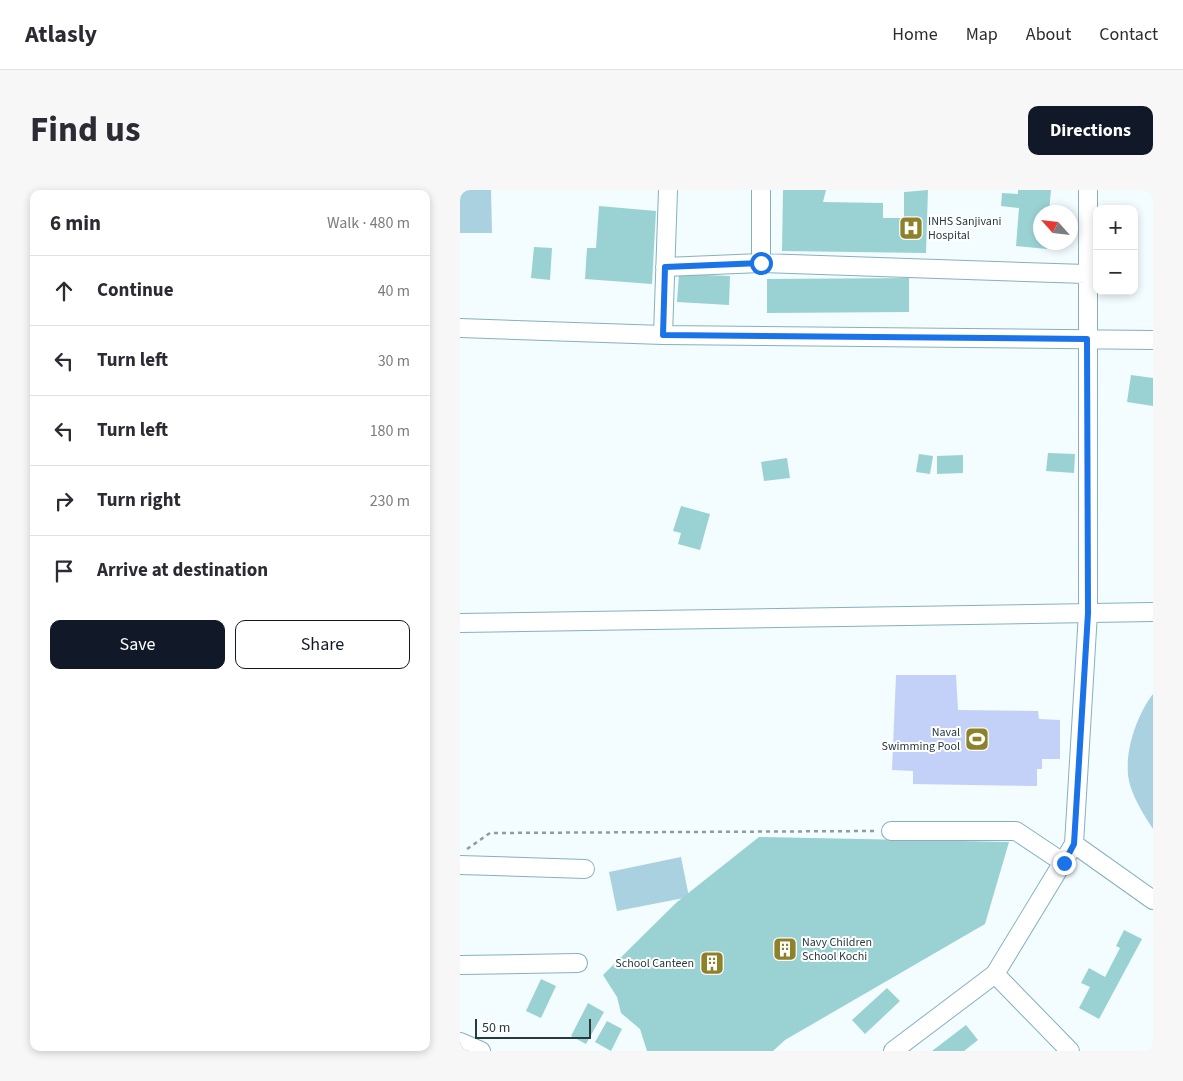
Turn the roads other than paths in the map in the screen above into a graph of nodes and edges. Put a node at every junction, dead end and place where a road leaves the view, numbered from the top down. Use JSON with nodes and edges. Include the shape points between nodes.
{"nodes":[{"id":1,"x":668,"y":190,"type":"edge"},
{"id":2,"x":761,"y":190,"type":"edge"},
{"id":3,"x":1088,"y":190,"type":"edge"},
{"id":4,"x":761,"y":263,"type":"junction"},
{"id":5,"x":665,"y":267,"type":"junction"},
{"id":6,"x":1086,"y":274,"type":"junction"},
{"id":7,"x":460,"y":328,"type":"edge"},
{"id":8,"x":663,"y":335,"type":"junction"},
{"id":9,"x":1087,"y":339,"type":"junction"},
{"id":10,"x":1153,"y":340,"type":"edge"},
{"id":11,"x":1153,"y":612,"type":"edge"},
{"id":12,"x":1088,"y":613,"type":"junction"},
{"id":13,"x":460,"y":623,"type":"edge"},
{"id":14,"x":891,"y":831,"type":"road end"},
{"id":15,"x":1074,"y":844,"type":"junction"},
{"id":16,"x":1064,"y":863,"type":"junction"},
{"id":17,"x":460,"y":865,"type":"edge"},
{"id":18,"x":585,"y":869,"type":"dead end"},
{"id":19,"x":1153,"y":900,"type":"edge"},
{"id":20,"x":578,"y":963,"type":"dead end"},
{"id":21,"x":460,"y":965,"type":"edge"},
{"id":22,"x":996,"y":974,"type":"junction"},
{"id":23,"x":460,"y":1042,"type":"edge"},
{"id":24,"x":481,"y":1051,"type":"edge"},
{"id":25,"x":893,"y":1051,"type":"edge"},
{"id":26,"x":1070,"y":1051,"type":"edge"}],
"edges":[{"from":1,"to":5,"type":"street"},
{"from":2,"to":4,"type":"street"},
{"from":3,"to":6,"type":"street"},
{"from":4,"to":5,"type":"street"},
{"from":4,"to":6,"type":"street"},
{"from":5,"to":8,"type":"street"},
{"from":6,"to":9,"type":"street"},
{"from":7,"to":8,"type":"street"},
{"from":8,"to":9,"type":"street"},
{"from":9,"to":10,"type":"street"},
{"from":9,"to":12,"type":"street"},
{"from":11,"to":12,"type":"street"},
{"from":12,"to":13,"type":"street"},
{"from":12,"to":15,"type":"street"},
{"from":14,"to":16,"type":"street","via":[[1016,831]]},
{"from":15,"to":16,"type":"street"},
{"from":15,"to":19,"type":"street"},
{"from":16,"to":22,"type":"street"},
{"from":17,"to":18,"type":"street"},
{"from":20,"to":21,"type":"street"},
{"from":22,"to":25,"type":"street"},
{"from":22,"to":26,"type":"street"},
{"from":23,"to":24,"type":"street"}]}
